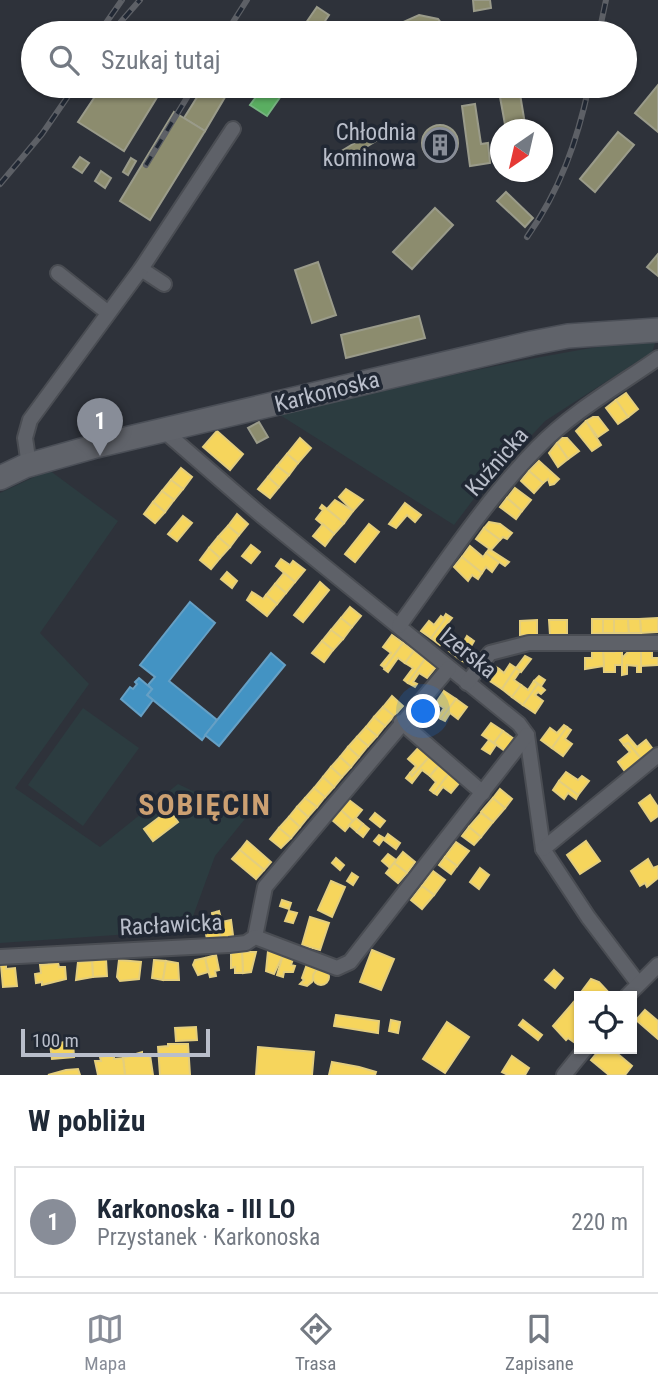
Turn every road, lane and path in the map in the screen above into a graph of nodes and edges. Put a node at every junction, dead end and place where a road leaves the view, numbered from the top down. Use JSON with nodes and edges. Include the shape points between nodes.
{"nodes":[{"id":1,"x":233,"y":129,"type":"dead end"},
{"id":2,"x":141,"y":269,"type":"junction"},
{"id":3,"x":58,"y":273,"type":"dead end"},
{"id":4,"x":164,"y":284,"type":"dead end"},
{"id":5,"x":107,"y":313,"type":"junction"},
{"id":6,"x":658,"y":330,"type":"edge"},
{"id":7,"x":658,"y":358,"type":"edge"},
{"id":8,"x":163,"y":430,"type":"junction"},
{"id":9,"x":29,"y":465,"type":"junction"},
{"id":10,"x":0,"y":478,"type":"edge"},
{"id":11,"x":399,"y":626,"type":"junction"},
{"id":12,"x":658,"y":643,"type":"edge"},
{"id":13,"x":449,"y":668,"type":"junction"},
{"id":14,"x":467,"y":683,"type":"junction"},
{"id":15,"x":401,"y":722,"type":"junction"},
{"id":16,"x":527,"y":735,"type":"junction"},
{"id":17,"x":658,"y":755,"type":"edge"},
{"id":18,"x":483,"y":793,"type":"junction"},
{"id":19,"x":543,"y":849,"type":"junction"},
{"id":20,"x":255,"y":937,"type":"junction"},
{"id":21,"x":0,"y":957,"type":"edge"},
{"id":22,"x":658,"y":965,"type":"edge"},
{"id":23,"x":638,"y":983,"type":"junction"},
{"id":24,"x":631,"y":991,"type":"edge"},
{"id":25,"x":581,"y":1054,"type":"edge"},
{"id":26,"x":564,"y":1075,"type":"edge"}],
"edges":[{"from":1,"to":2,"type":"street"},
{"from":2,"to":4,"type":"street"},
{"from":2,"to":5,"type":"street"},
{"from":3,"to":5,"type":"street"},
{"from":5,"to":9,"type":"street","via":[[30,420],[25,438]]},
{"from":6,"to":8,"type":"main road","name":"Karkonoska","via":[[532,343]]},
{"from":7,"to":11,"type":"street","name":"Kuźnicka","via":[[537,448]]},
{"from":8,"to":9,"type":"main road","name":"Karkonoska"},
{"from":8,"to":11,"type":"street","name":"Izerska"},
{"from":9,"to":10,"type":"main road","name":"Karkonoska"},
{"from":11,"to":13,"type":"street","name":"Izerska"},
{"from":12,"to":14,"type":"street","via":[[529,643],[490,653]]},
{"from":13,"to":14,"type":"street","name":"Izerska"},
{"from":13,"to":15,"type":"street"},
{"from":14,"to":16,"type":"street","name":"Izerska"},
{"from":15,"to":18,"type":"street"},
{"from":15,"to":20,"type":"street","via":[[265,887]]},
{"from":16,"to":18,"type":"street"},
{"from":16,"to":19,"type":"street"},
{"from":17,"to":19,"type":"street"},
{"from":18,"to":20,"type":"street","name":"Racławicka","via":[[350,962],[337,968]]},
{"from":19,"to":23,"type":"street"},
{"from":20,"to":21,"type":"street","name":"Racławicka","via":[[229,945]]},
{"from":22,"to":23,"type":"street"},
{"from":23,"to":24,"type":"street"},
{"from":25,"to":26,"type":"street"}]}
